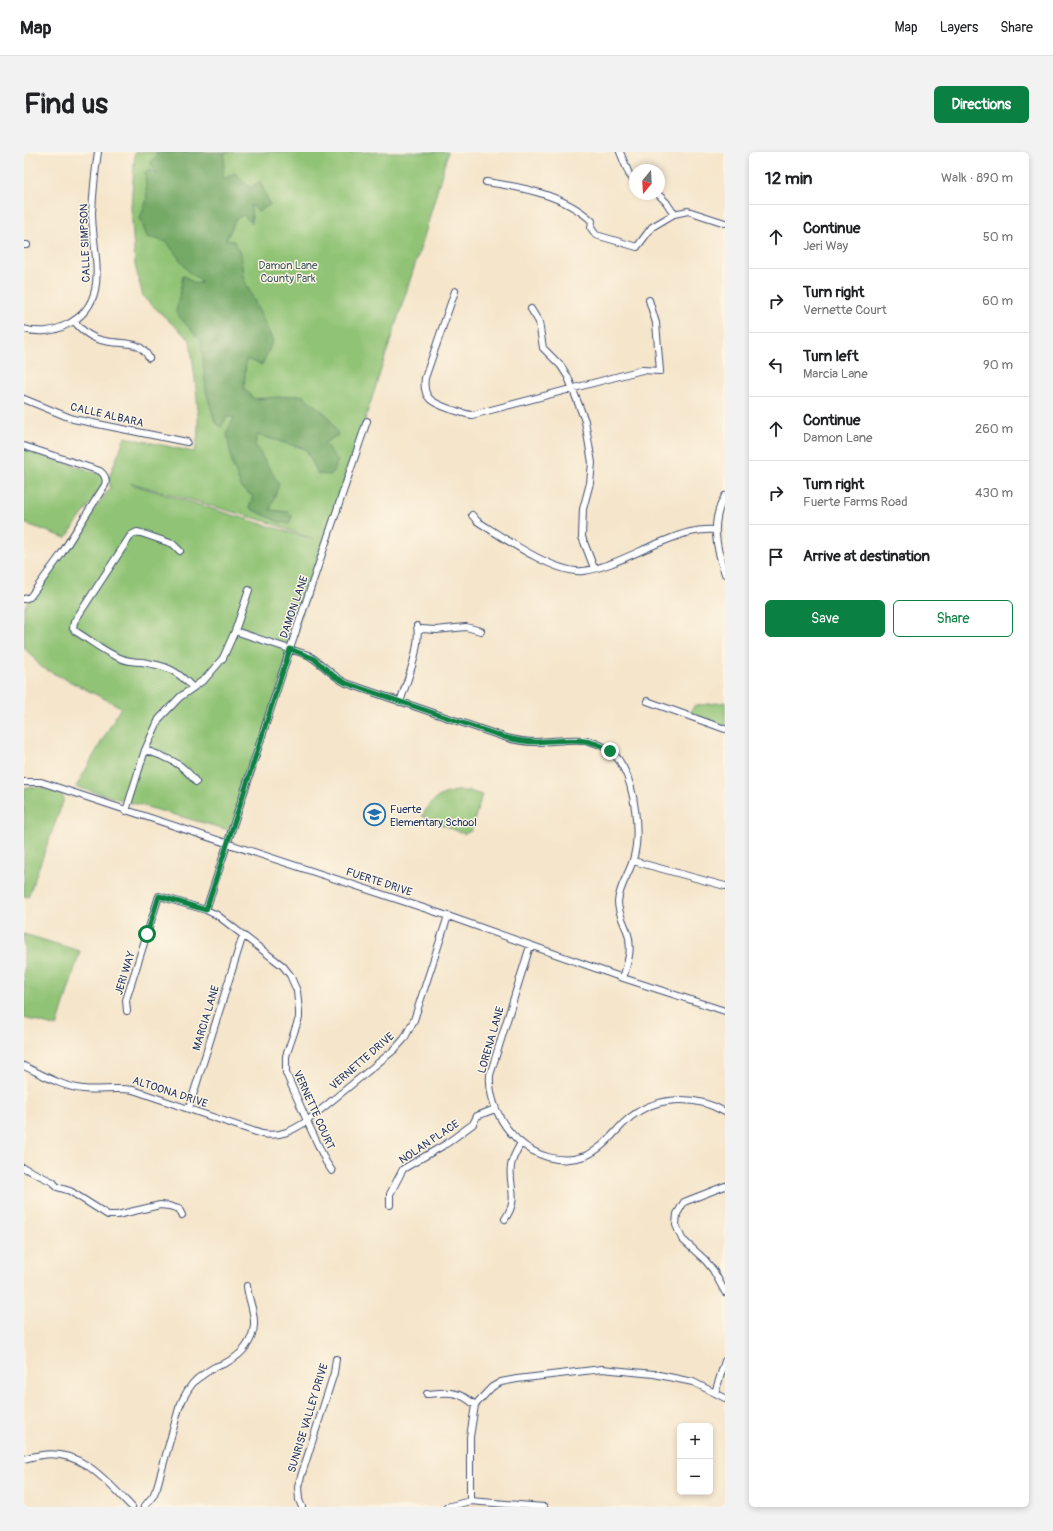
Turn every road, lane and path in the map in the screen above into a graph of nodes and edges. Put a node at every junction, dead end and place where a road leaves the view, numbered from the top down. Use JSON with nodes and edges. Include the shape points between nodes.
{"nodes":[{"id":1,"x":98,"y":152,"type":"edge"},
{"id":2,"x":620,"y":152,"type":"edge"},
{"id":3,"x":629,"y":172,"type":"edge"},
{"id":4,"x":486,"y":182,"type":"dead end"},
{"id":5,"x":664,"y":200,"type":"edge"},
{"id":6,"x":674,"y":214,"type":"junction"},
{"id":7,"x":725,"y":223,"type":"edge"},
{"id":8,"x":455,"y":291,"type":"dead end"},
{"id":9,"x":649,"y":300,"type":"dead end"},
{"id":10,"x":532,"y":309,"type":"dead end"},
{"id":11,"x":74,"y":321,"type":"junction"},
{"id":12,"x":24,"y":329,"type":"edge"},
{"id":13,"x":149,"y":358,"type":"dead end"},
{"id":14,"x":572,"y":388,"type":"junction"},
{"id":15,"x":24,"y":399,"type":"edge"},
{"id":16,"x":367,"y":422,"type":"dead end"},
{"id":17,"x":187,"y":442,"type":"dead end"},
{"id":18,"x":24,"y":446,"type":"edge"},
{"id":19,"x":725,"y":496,"type":"edge"},
{"id":20,"x":472,"y":515,"type":"dead end"},
{"id":21,"x":715,"y":530,"type":"junction"},
{"id":22,"x":180,"y":551,"type":"dead end"},
{"id":23,"x":594,"y":568,"type":"junction"},
{"id":24,"x":725,"y":574,"type":"edge"},
{"id":25,"x":249,"y":590,"type":"dead end"},
{"id":26,"x":24,"y":599,"type":"edge"},
{"id":27,"x":235,"y":631,"type":"junction"},
{"id":28,"x":481,"y":631,"type":"dead end"},
{"id":29,"x":290,"y":649,"type":"junction"},
{"id":30,"x":192,"y":688,"type":"junction"},
{"id":31,"x":647,"y":700,"type":"dead end"},
{"id":32,"x":400,"y":702,"type":"junction"},
{"id":33,"x":725,"y":729,"type":"edge"},
{"id":34,"x":145,"y":750,"type":"junction"},
{"id":35,"x":24,"y":782,"type":"edge"},
{"id":36,"x":196,"y":782,"type":"dead end"},
{"id":37,"x":126,"y":810,"type":"junction"},
{"id":38,"x":227,"y":844,"type":"junction"},
{"id":39,"x":633,"y":861,"type":"junction"},
{"id":40,"x":725,"y":886,"type":"edge"},
{"id":41,"x":159,"y":896,"type":"joint"},
{"id":42,"x":206,"y":910,"type":"junction"},
{"id":43,"x":448,"y":916,"type":"junction"},
{"id":44,"x":243,"y":934,"type":"junction"},
{"id":45,"x":530,"y":946,"type":"junction"},
{"id":46,"x":623,"y":978,"type":"junction"},
{"id":47,"x":127,"y":1011,"type":"dead end"},
{"id":48,"x":725,"y":1011,"type":"edge"},
{"id":49,"x":24,"y":1066,"type":"edge"},
{"id":50,"x":189,"y":1108,"type":"junction"},
{"id":51,"x":495,"y":1109,"type":"junction"},
{"id":52,"x":725,"y":1112,"type":"edge"},
{"id":53,"x":307,"y":1121,"type":"junction"},
{"id":54,"x":521,"y":1143,"type":"junction"},
{"id":55,"x":24,"y":1168,"type":"edge"},
{"id":56,"x":332,"y":1171,"type":"dead end"},
{"id":57,"x":725,"y":1186,"type":"edge"},
{"id":58,"x":390,"y":1205,"type":"dead end"},
{"id":59,"x":182,"y":1215,"type":"dead end"},
{"id":60,"x":505,"y":1219,"type":"dead end"},
{"id":61,"x":247,"y":1286,"type":"dead end"},
{"id":62,"x":725,"y":1292,"type":"edge"},
{"id":63,"x":336,"y":1359,"type":"dead end"},
{"id":64,"x":725,"y":1361,"type":"edge"},
{"id":65,"x":714,"y":1393,"type":"junction"},
{"id":66,"x":427,"y":1394,"type":"dead end"},
{"id":67,"x":725,"y":1398,"type":"edge"},
{"id":68,"x":475,"y":1405,"type":"junction"},
{"id":69,"x":24,"y":1459,"type":"edge"},
{"id":70,"x":470,"y":1501,"type":"junction"},
{"id":71,"x":132,"y":1507,"type":"edge"},
{"id":72,"x":144,"y":1507,"type":"edge"},
{"id":73,"x":302,"y":1507,"type":"edge"},
{"id":74,"x":450,"y":1507,"type":"edge"},
{"id":75,"x":544,"y":1507,"type":"edge"}],
"edges":[{"from":1,"to":11,"type":"street","name":"CALLE SIMPSON","via":[[92,213],[96,286],[88,308]]},
{"from":2,"to":3,"type":"street"},
{"from":4,"to":6,"type":"street","via":[[511,185],[551,197],[583,212],[592,221],[591,228],[596,235],[637,247],[652,227]]},
{"from":5,"to":6,"type":"street"},
{"from":6,"to":7,"type":"street","via":[[688,212]]},
{"from":8,"to":14,"type":"street","via":[[426,378],[425,390],[431,401],[472,415]]},
{"from":9,"to":14,"type":"street","via":[[656,323],[660,371],[642,370]]},
{"from":10,"to":14,"type":"street","via":[[539,322],[543,348],[561,366]]},
{"from":11,"to":12,"type":"street","name":"CALLE SIMPSON","via":[[50,330]]},
{"from":11,"to":13,"type":"street","via":[[94,338],[134,344],[144,350]]},
{"from":14,"to":23,"type":"street","via":[[585,422],[592,463],[583,509],[582,537]]},
{"from":15,"to":17,"type":"street","name":"CALLE ALBARA","via":[[73,419]]},
{"from":16,"to":29,"type":"street","name":"DAMON LANE"},
{"from":18,"to":26,"type":"street","via":[[100,471],[106,482],[60,556],[30,597]]},
{"from":19,"to":21,"type":"street","via":[[718,512]]},
{"from":20,"to":23,"type":"street","via":[[476,521],[552,565],[576,571]]},
{"from":21,"to":23,"type":"street","via":[[692,530]]},
{"from":21,"to":24,"type":"street","via":[[717,549]]},
{"from":22,"to":30,"type":"street","via":[[173,544],[141,533],[131,535],[74,622],[73,628],[122,659],[158,665],[174,671]]},
{"from":25,"to":27,"type":"street"},
{"from":27,"to":29,"type":"street"},
{"from":27,"to":30,"type":"street","via":[[223,658],[205,679]]},
{"from":28,"to":32,"type":"street","via":[[466,627],[442,630],[417,629],[414,659]]},
{"from":29,"to":32,"type":"street","via":[[313,658],[346,683]]},
{"from":29,"to":38,"type":"street","name":"DAMON LANE"},
{"from":30,"to":34,"type":"street","via":[[159,719]]},
{"from":31,"to":33,"type":"street"},
{"from":32,"to":39,"type":"street","via":[[510,739],[536,742],[591,742],[614,754],[621,763],[630,786],[637,830]]},
{"from":34,"to":36,"type":"street","via":[[173,760],[188,771]]},
{"from":34,"to":37,"type":"street"},
{"from":35,"to":37,"type":"street","name":"FUERTE DRIVE","via":[[41,782]]},
{"from":37,"to":38,"type":"street","name":"FUERTE DRIVE"},
{"from":38,"to":42,"type":"street"},
{"from":38,"to":43,"type":"street","name":"FUERTE DRIVE"},
{"from":39,"to":40,"type":"street"},
{"from":39,"to":46,"type":"street","via":[[618,898],[619,913],[630,948]]},
{"from":41,"to":42,"type":"street","name":"VERNETTE COURT"},
{"from":41,"to":47,"type":"street","name":"JERI WAY","via":[[126,1000]]},
{"from":42,"to":44,"type":"street","name":"VERNETTE COURT"},
{"from":43,"to":45,"type":"street","name":"FUERTE DRIVE"},
{"from":43,"to":53,"type":"street","name":"VERNETTE DRIVE","via":[[417,1013],[404,1039]]},
{"from":44,"to":50,"type":"street","name":"MARCIA LANE"},
{"from":44,"to":53,"type":"street","name":"VERNETTE COURT","via":[[283,966],[295,986],[299,1018],[286,1056],[286,1073]]},
{"from":45,"to":46,"type":"street","name":"FUERTE DRIVE"},
{"from":45,"to":51,"type":"street","name":"LORENA LANE","via":[[492,1069],[490,1086]]},
{"from":46,"to":48,"type":"street","name":"FUERTE DRIVE"},
{"from":49,"to":50,"type":"street","name":"ALTOONA DRIVE","via":[[73,1087],[94,1090],[124,1088]]},
{"from":50,"to":53,"type":"street","name":"ALTOONA DRIVE","via":[[268,1135],[285,1133]]},
{"from":51,"to":54,"type":"street","name":"LORENA LANE","via":[[506,1128]]},
{"from":51,"to":58,"type":"street","name":"NOLAN PLACE","via":[[477,1116],[473,1124],[446,1144],[402,1169],[390,1194]]},
{"from":52,"to":54,"type":"street","name":"LORENA LANE","via":[[692,1100],[656,1103],[631,1116],[596,1150],[574,1158],[544,1155]]},
{"from":53,"to":56,"type":"street","name":"VERNETTE COURT"},
{"from":54,"to":60,"type":"street","via":[[511,1164],[513,1196],[511,1211]]},
{"from":55,"to":59,"type":"street","via":[[53,1182],[57,1187],[70,1191],[108,1215],[160,1205],[179,1209]]},
{"from":57,"to":62,"type":"street","via":[[684,1202],[677,1214],[676,1225],[682,1240],[705,1260]]},
{"from":61,"to":72,"type":"street","via":[[254,1324],[250,1340],[235,1358],[213,1368],[197,1380],[185,1395],[157,1487]]},
{"from":63,"to":73,"type":"street","name":"SUNRISE VALLEY DRIVE","via":[[334,1373],[298,1486]]},
{"from":64,"to":65,"type":"street"},
{"from":65,"to":67,"type":"street"},
{"from":65,"to":68,"type":"street","via":[[693,1382],[667,1376],[602,1369],[501,1382],[492,1387]]},
{"from":66,"to":68,"type":"street","via":[[455,1393]]},
{"from":68,"to":70,"type":"street","via":[[470,1437]]},
{"from":69,"to":71,"type":"street","via":[[60,1455],[76,1459],[91,1467]]},
{"from":70,"to":74,"type":"street"},
{"from":70,"to":75,"type":"street"}]}
